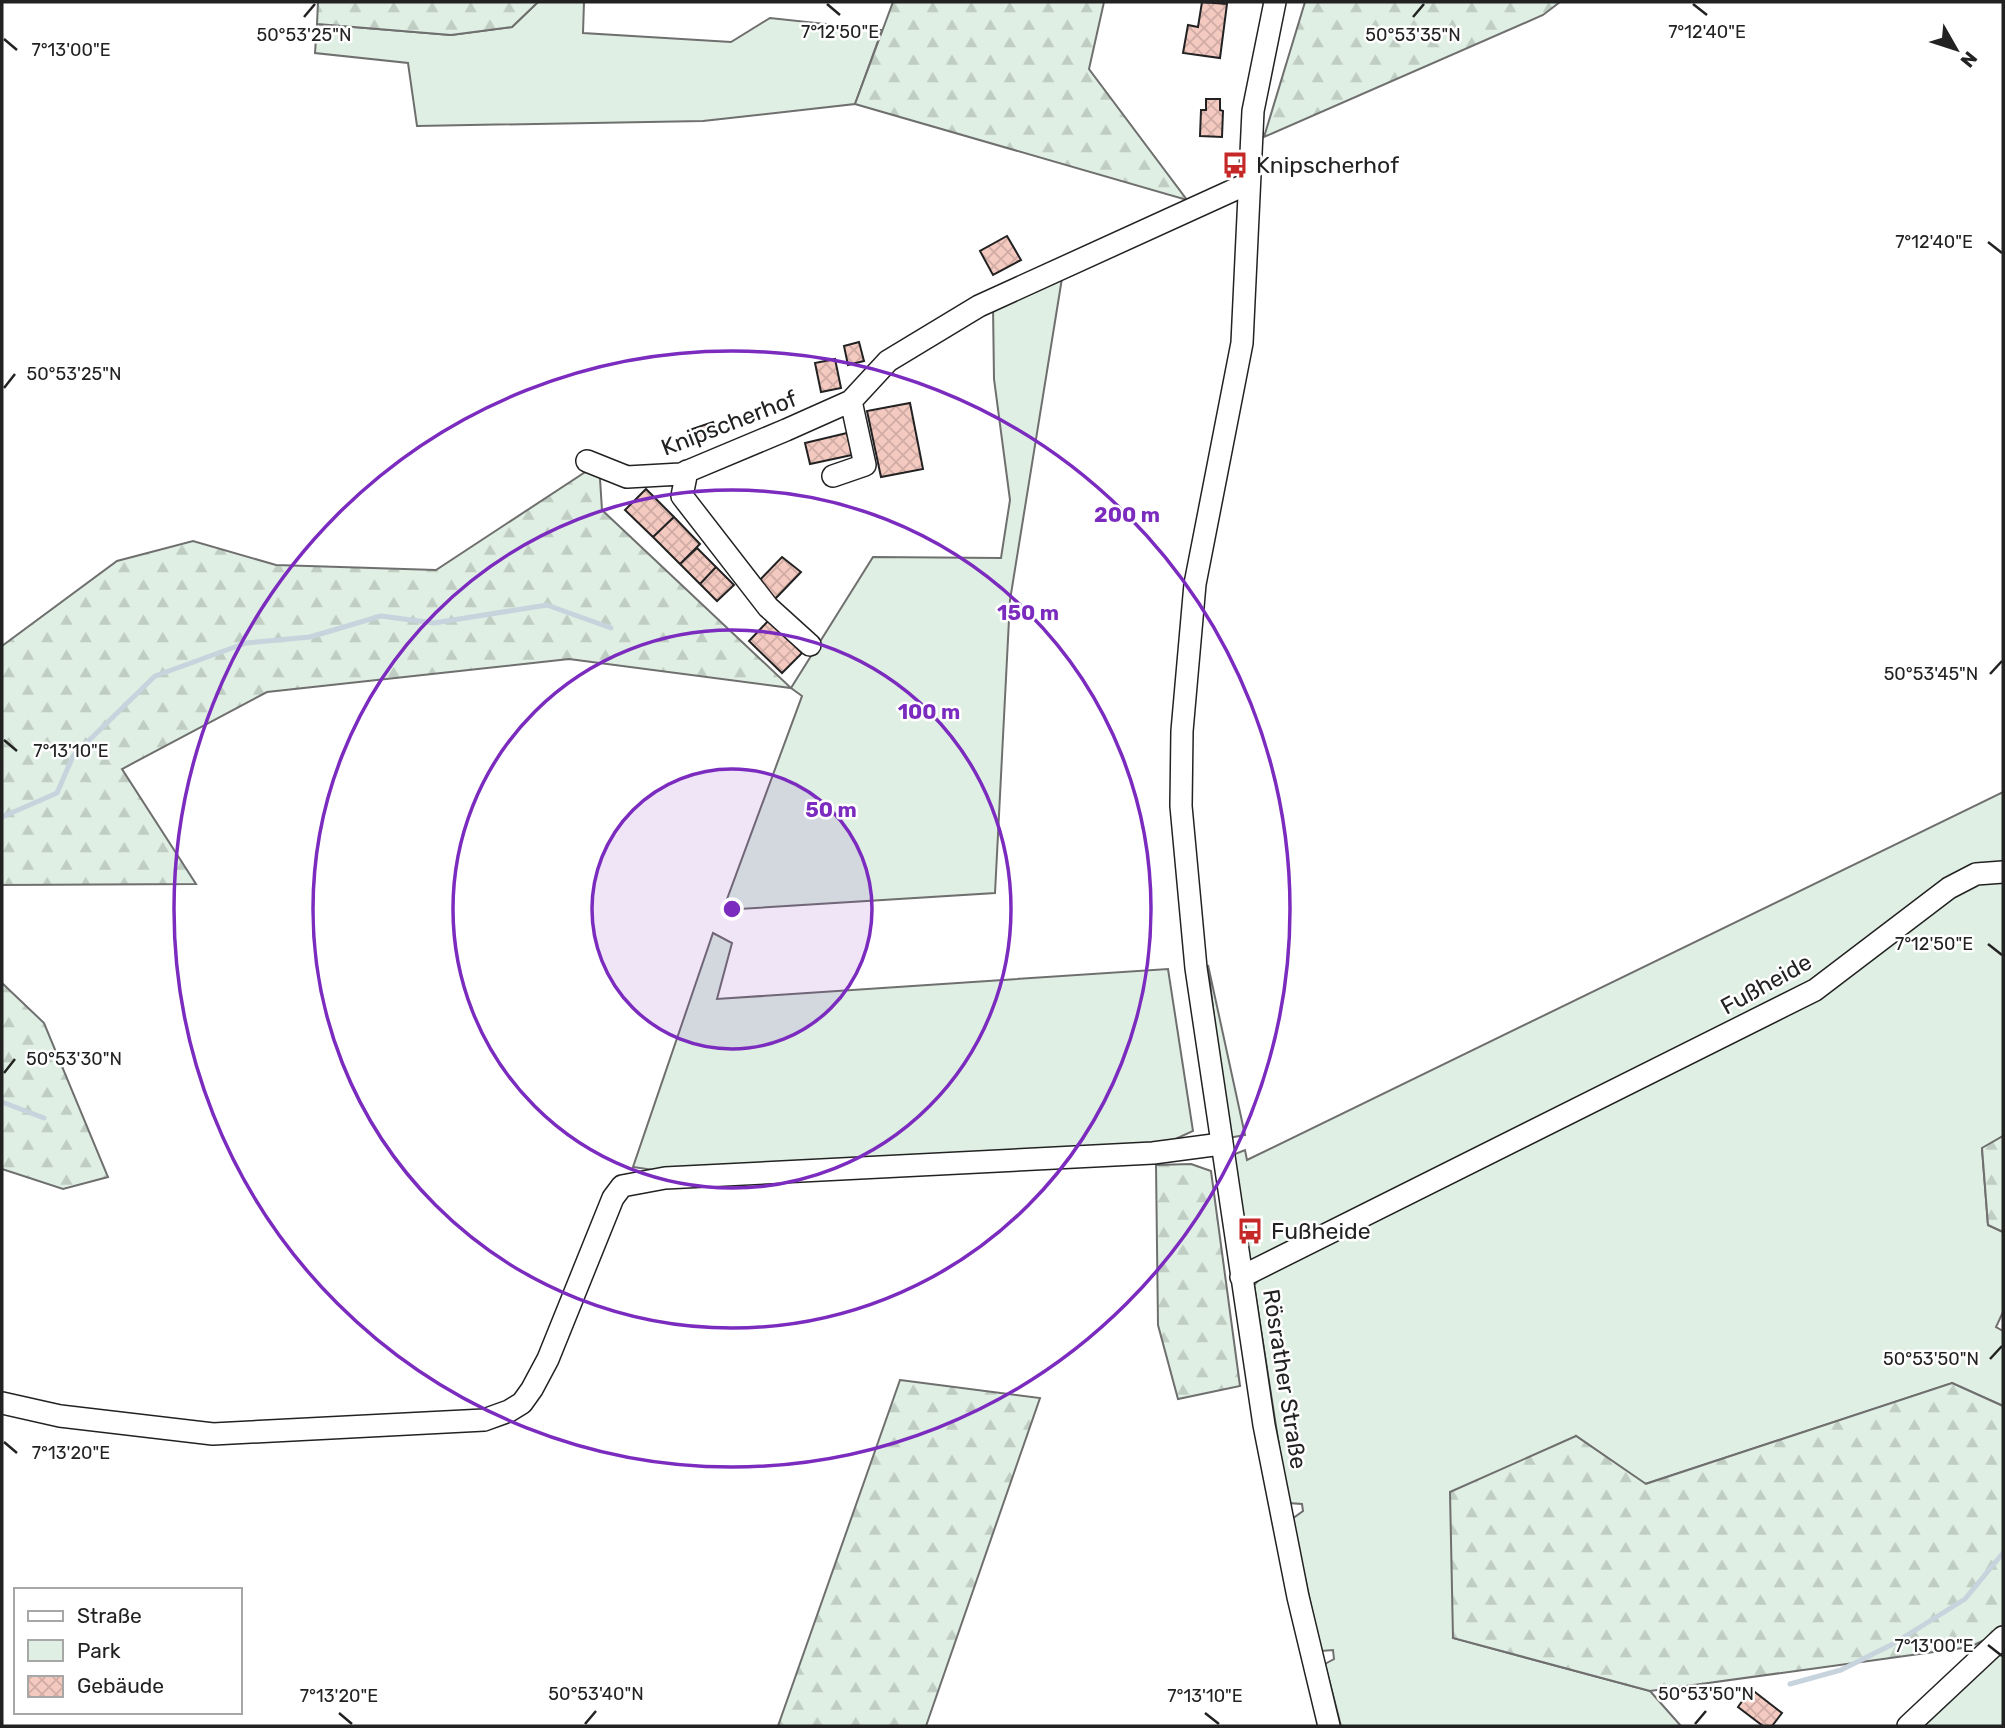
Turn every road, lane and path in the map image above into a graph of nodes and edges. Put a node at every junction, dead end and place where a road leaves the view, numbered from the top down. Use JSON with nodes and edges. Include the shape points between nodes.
{"nodes":[{"id":1,"x":1275,"y":2,"type":"edge"},
{"id":2,"x":1249,"y":183,"type":"junction"},
{"id":3,"x":851,"y":401,"type":"junction"},
{"id":4,"x":587,"y":461,"type":"dead end"},
{"id":5,"x":687,"y":471,"type":"junction"},
{"id":6,"x":833,"y":476,"type":"dead end"},
{"id":7,"x":810,"y":645,"type":"dead end"},
{"id":8,"x":2003,"y":872,"type":"edge"},
{"id":9,"x":1221,"y":1144,"type":"junction"},
{"id":10,"x":1241,"y":1277,"type":"junction"},
{"id":11,"x":2,"y":1403,"type":"edge"},
{"id":12,"x":2003,"y":1637,"type":"edge"},
{"id":13,"x":1329,"y":1726,"type":"edge"},
{"id":14,"x":1908,"y":1726,"type":"edge"}],
"edges":[{"from":1,"to":2,"type":"street","name":"Rösrather Straße","via":[[1259,69]]},
{"from":2,"to":3,"type":"street","name":"Knipscherhof","via":[[979,306],[888,360]]},
{"from":2,"to":9,"type":"street","name":"Rösrather Straße","via":[[1242,343],[1195,584],[1182,732],[1181,806],[1188,905]]},
{"from":3,"to":5,"type":"street","name":"Knipscherhof"},
{"from":3,"to":6,"type":"street","via":[[865,465]]},
{"from":4,"to":5,"type":"street","name":"Knipscherhof","via":[[627,477]]},
{"from":5,"to":7,"type":"street","via":[[682,496],[768,607]]},
{"from":8,"to":10,"type":"street","name":"Fußheide","via":[[1976,874],[1949,888],[1815,990]]},
{"from":9,"to":10,"type":"street","name":"Rösrather Straße"},
{"from":9,"to":11,"type":"street","via":[[1153,1153],[665,1178],[622,1186],[612,1198],[532,1389],[509,1412],[484,1420],[213,1434],[60,1416]]},
{"from":10,"to":13,"type":"street","name":"Rösrather Straße","via":[[1281,1514]]},
{"from":12,"to":14,"type":"street"}]}
